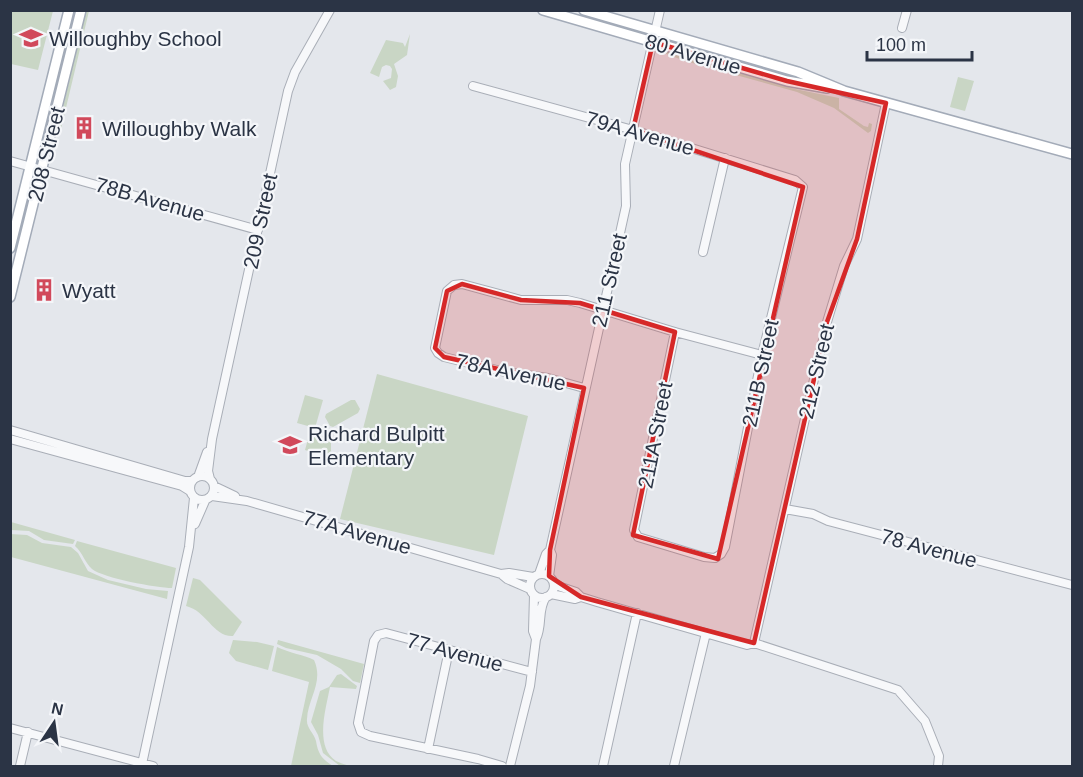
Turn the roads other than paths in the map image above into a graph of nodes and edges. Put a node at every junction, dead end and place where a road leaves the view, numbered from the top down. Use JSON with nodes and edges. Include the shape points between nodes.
{"nodes":[{"id":1,"x":69,"y":10,"type":"edge"},
{"id":2,"x":81,"y":10,"type":"edge"},
{"id":3,"x":330,"y":10,"type":"edge"},
{"id":4,"x":543,"y":10,"type":"edge"},
{"id":5,"x":584,"y":10,"type":"edge"},
{"id":6,"x":660,"y":10,"type":"edge"},
{"id":7,"x":906,"y":10,"type":"edge"},
{"id":8,"x":902,"y":28,"type":"dead end"},
{"id":9,"x":655,"y":31,"type":"junction"},
{"id":10,"x":652,"y":42,"type":"junction"},
{"id":11,"x":473,"y":86,"type":"dead end"},
{"id":12,"x":844,"y":91,"type":"junction"},
{"id":13,"x":886,"y":103,"type":"junction"},
{"id":14,"x":633,"y":130,"type":"junction"},
{"id":15,"x":1072,"y":154,"type":"edge"},
{"id":16,"x":725,"y":158,"type":"junction"},
{"id":17,"x":10,"y":161,"type":"edge"},
{"id":18,"x":30,"y":166,"type":"junction"},
{"id":19,"x":42,"y":169,"type":"junction"},
{"id":20,"x":803,"y":187,"type":"joint"},
{"id":21,"x":258,"y":230,"type":"junction"},
{"id":22,"x":10,"y":248,"type":"edge"},
{"id":23,"x":703,"y":252,"type":"dead end"},
{"id":24,"x":10,"y":297,"type":"edge"},
{"id":25,"x":602,"y":309,"type":"junction"},
{"id":26,"x":675,"y":332,"type":"junction"},
{"id":27,"x":762,"y":354,"type":"junction"},
{"id":28,"x":584,"y":388,"type":"junction"},
{"id":29,"x":10,"y":430,"type":"edge"},
{"id":30,"x":10,"y":439,"type":"edge"},
{"id":31,"x":212,"y":439,"type":"junction"},
{"id":32,"x":210,"y":478,"type":"junction"},
{"id":33,"x":195,"y":479,"type":"junction"},
{"id":34,"x":214,"y":486,"type":"junction"},
{"id":35,"x":192,"y":494,"type":"junction"},
{"id":36,"x":208,"y":499,"type":"junction"},
{"id":37,"x":248,"y":501,"type":"junction"},
{"id":38,"x":785,"y":509,"type":"junction"},
{"id":39,"x":191,"y":536,"type":"junction"},
{"id":40,"x":550,"y":550,"type":"junction"},
{"id":41,"x":717,"y":558,"type":"joint"},
{"id":42,"x":501,"y":574,"type":"junction"},
{"id":43,"x":536,"y":576,"type":"junction"},
{"id":44,"x":552,"y":579,"type":"junction"},
{"id":45,"x":1072,"y":585,"type":"edge"},
{"id":46,"x":532,"y":592,"type":"junction"},
{"id":47,"x":549,"y":596,"type":"junction"},
{"id":48,"x":581,"y":597,"type":"junction"},
{"id":49,"x":637,"y":613,"type":"junction"},
{"id":50,"x":706,"y":633,"type":"junction"},
{"id":51,"x":536,"y":639,"type":"junction"},
{"id":52,"x":754,"y":643,"type":"junction"},
{"id":53,"x":449,"y":650,"type":"junction"},
{"id":54,"x":532,"y":672,"type":"junction"},
{"id":55,"x":10,"y":728,"type":"edge"},
{"id":56,"x":28,"y":732,"type":"junction"},
{"id":57,"x":428,"y":749,"type":"junction"},
{"id":58,"x":142,"y":764,"type":"junction"},
{"id":59,"x":20,"y":766,"type":"edge"},
{"id":60,"x":153,"y":766,"type":"edge"},
{"id":61,"x":502,"y":766,"type":"edge"},
{"id":62,"x":510,"y":766,"type":"edge"},
{"id":63,"x":603,"y":766,"type":"edge"},
{"id":64,"x":674,"y":766,"type":"edge"},
{"id":65,"x":938,"y":766,"type":"edge"}],
"edges":[{"from":1,"to":18,"type":"main road","name":"208 Street"},
{"from":2,"to":19,"type":"main road","name":"208 Street"},
{"from":3,"to":21,"type":"street","name":"209 Street","via":[[288,91]]},
{"from":4,"to":10,"type":"main road","name":"80 Avenue"},
{"from":5,"to":9,"type":"main road","name":"80 Avenue"},
{"from":6,"to":9,"type":"street","name":"211 Street"},
{"from":7,"to":8,"type":"street"},
{"from":9,"to":10,"type":"street","name":"211 Street"},
{"from":9,"to":12,"type":"main road","name":"80 Avenue","via":[[798,72]]},
{"from":10,"to":12,"type":"main road","name":"80 Avenue","via":[[787,81]]},
{"from":10,"to":14,"type":"street","name":"211 Street"},
{"from":11,"to":14,"type":"street","name":"79A Avenue"},
{"from":12,"to":13,"type":"main road","name":"80 Avenue"},
{"from":13,"to":15,"type":"main road","name":"80 Avenue"},
{"from":13,"to":38,"type":"street","name":"212 Street","via":[[857,239],[844,266],[827,322]]},
{"from":14,"to":16,"type":"street","name":"79A Avenue"},
{"from":14,"to":25,"type":"street","name":"211 Street","via":[[625,164],[626,206]]},
{"from":16,"to":20,"type":"street","name":"79A Avenue","via":[[795,180]]},
{"from":16,"to":23,"type":"street"},
{"from":17,"to":18,"type":"street","name":"78B Avenue"},
{"from":18,"to":19,"type":"street","name":"78B Avenue"},
{"from":18,"to":22,"type":"main road","name":"208 Street"},
{"from":19,"to":21,"type":"street","name":"78B Avenue"},
{"from":19,"to":24,"type":"main road","name":"208 Street"},
{"from":20,"to":27,"type":"street","name":"211B Street"},
{"from":21,"to":31,"type":"street","name":"209 Street"},
{"from":25,"to":26,"type":"street"},
{"from":25,"to":28,"type":"street","name":"211 Street"},
{"from":25,"to":28,"type":"street","name":"78A Avenue","via":[[567,300],[520,300],[462,285],[447,291],[435,348],[438,353]]},
{"from":26,"to":27,"type":"street"},
{"from":26,"to":41,"type":"street","name":"211A Street","via":[[634,530],[638,537]]},
{"from":27,"to":41,"type":"street","name":"211B Street","via":[[724,547]]},
{"from":28,"to":40,"type":"street","name":"211 Street"},
{"from":29,"to":33,"type":"street","via":[[186,481]]},
{"from":30,"to":35,"type":"street","via":[[182,486]]},
{"from":31,"to":32,"type":"street","name":"209 Street"},
{"from":31,"to":33,"type":"street","name":"209 Street"},
{"from":32,"to":33,"type":"street"},
{"from":32,"to":34,"type":"street"},
{"from":33,"to":35,"type":"street","name":"209 Street"},
{"from":34,"to":36,"type":"street"},
{"from":34,"to":37,"type":"street"},
{"from":35,"to":36,"type":"street","name":"77A Avenue"},
{"from":35,"to":39,"type":"street"},
{"from":36,"to":37,"type":"street","name":"77A Avenue"},
{"from":36,"to":39,"type":"street"},
{"from":37,"to":42,"type":"street","name":"77A Avenue"},
{"from":38,"to":45,"type":"street","name":"78 Avenue"},
{"from":38,"to":52,"type":"street","name":"212 Street"},
{"from":39,"to":58,"type":"street"},
{"from":40,"to":43,"type":"street","name":"211 Street"},
{"from":40,"to":44,"type":"street","name":"211 Street"},
{"from":42,"to":43,"type":"street","name":"77A Avenue"},
{"from":42,"to":46,"type":"street","name":"77A Avenue"},
{"from":43,"to":44,"type":"street"},
{"from":43,"to":46,"type":"street","via":[[530,584]]},
{"from":44,"to":47,"type":"street","via":[[554,589]]},
{"from":44,"to":48,"type":"street"},
{"from":46,"to":47,"type":"street","via":[[540,598]]},
{"from":46,"to":51,"type":"street"},
{"from":47,"to":48,"type":"street"},
{"from":47,"to":51,"type":"street","via":[[541,608]]},
{"from":48,"to":49,"type":"street"},
{"from":49,"to":50,"type":"street"},
{"from":49,"to":63,"type":"street"},
{"from":50,"to":52,"type":"street","via":[[747,645]]},
{"from":50,"to":64,"type":"street"},
{"from":51,"to":54,"type":"street"},
{"from":52,"to":65,"type":"street","via":[[898,690],[925,721],[939,756]]},
{"from":53,"to":54,"type":"street","name":"77 Avenue"},
{"from":53,"to":57,"type":"street"},
{"from":53,"to":57,"type":"street","name":"77 Avenue","via":[[386,633],[374,641],[359,729],[367,735]]},
{"from":54,"to":62,"type":"street"},
{"from":55,"to":56,"type":"street"},
{"from":56,"to":58,"type":"street"},
{"from":56,"to":59,"type":"street"},
{"from":57,"to":61,"type":"street"},
{"from":58,"to":60,"type":"street"}]}
